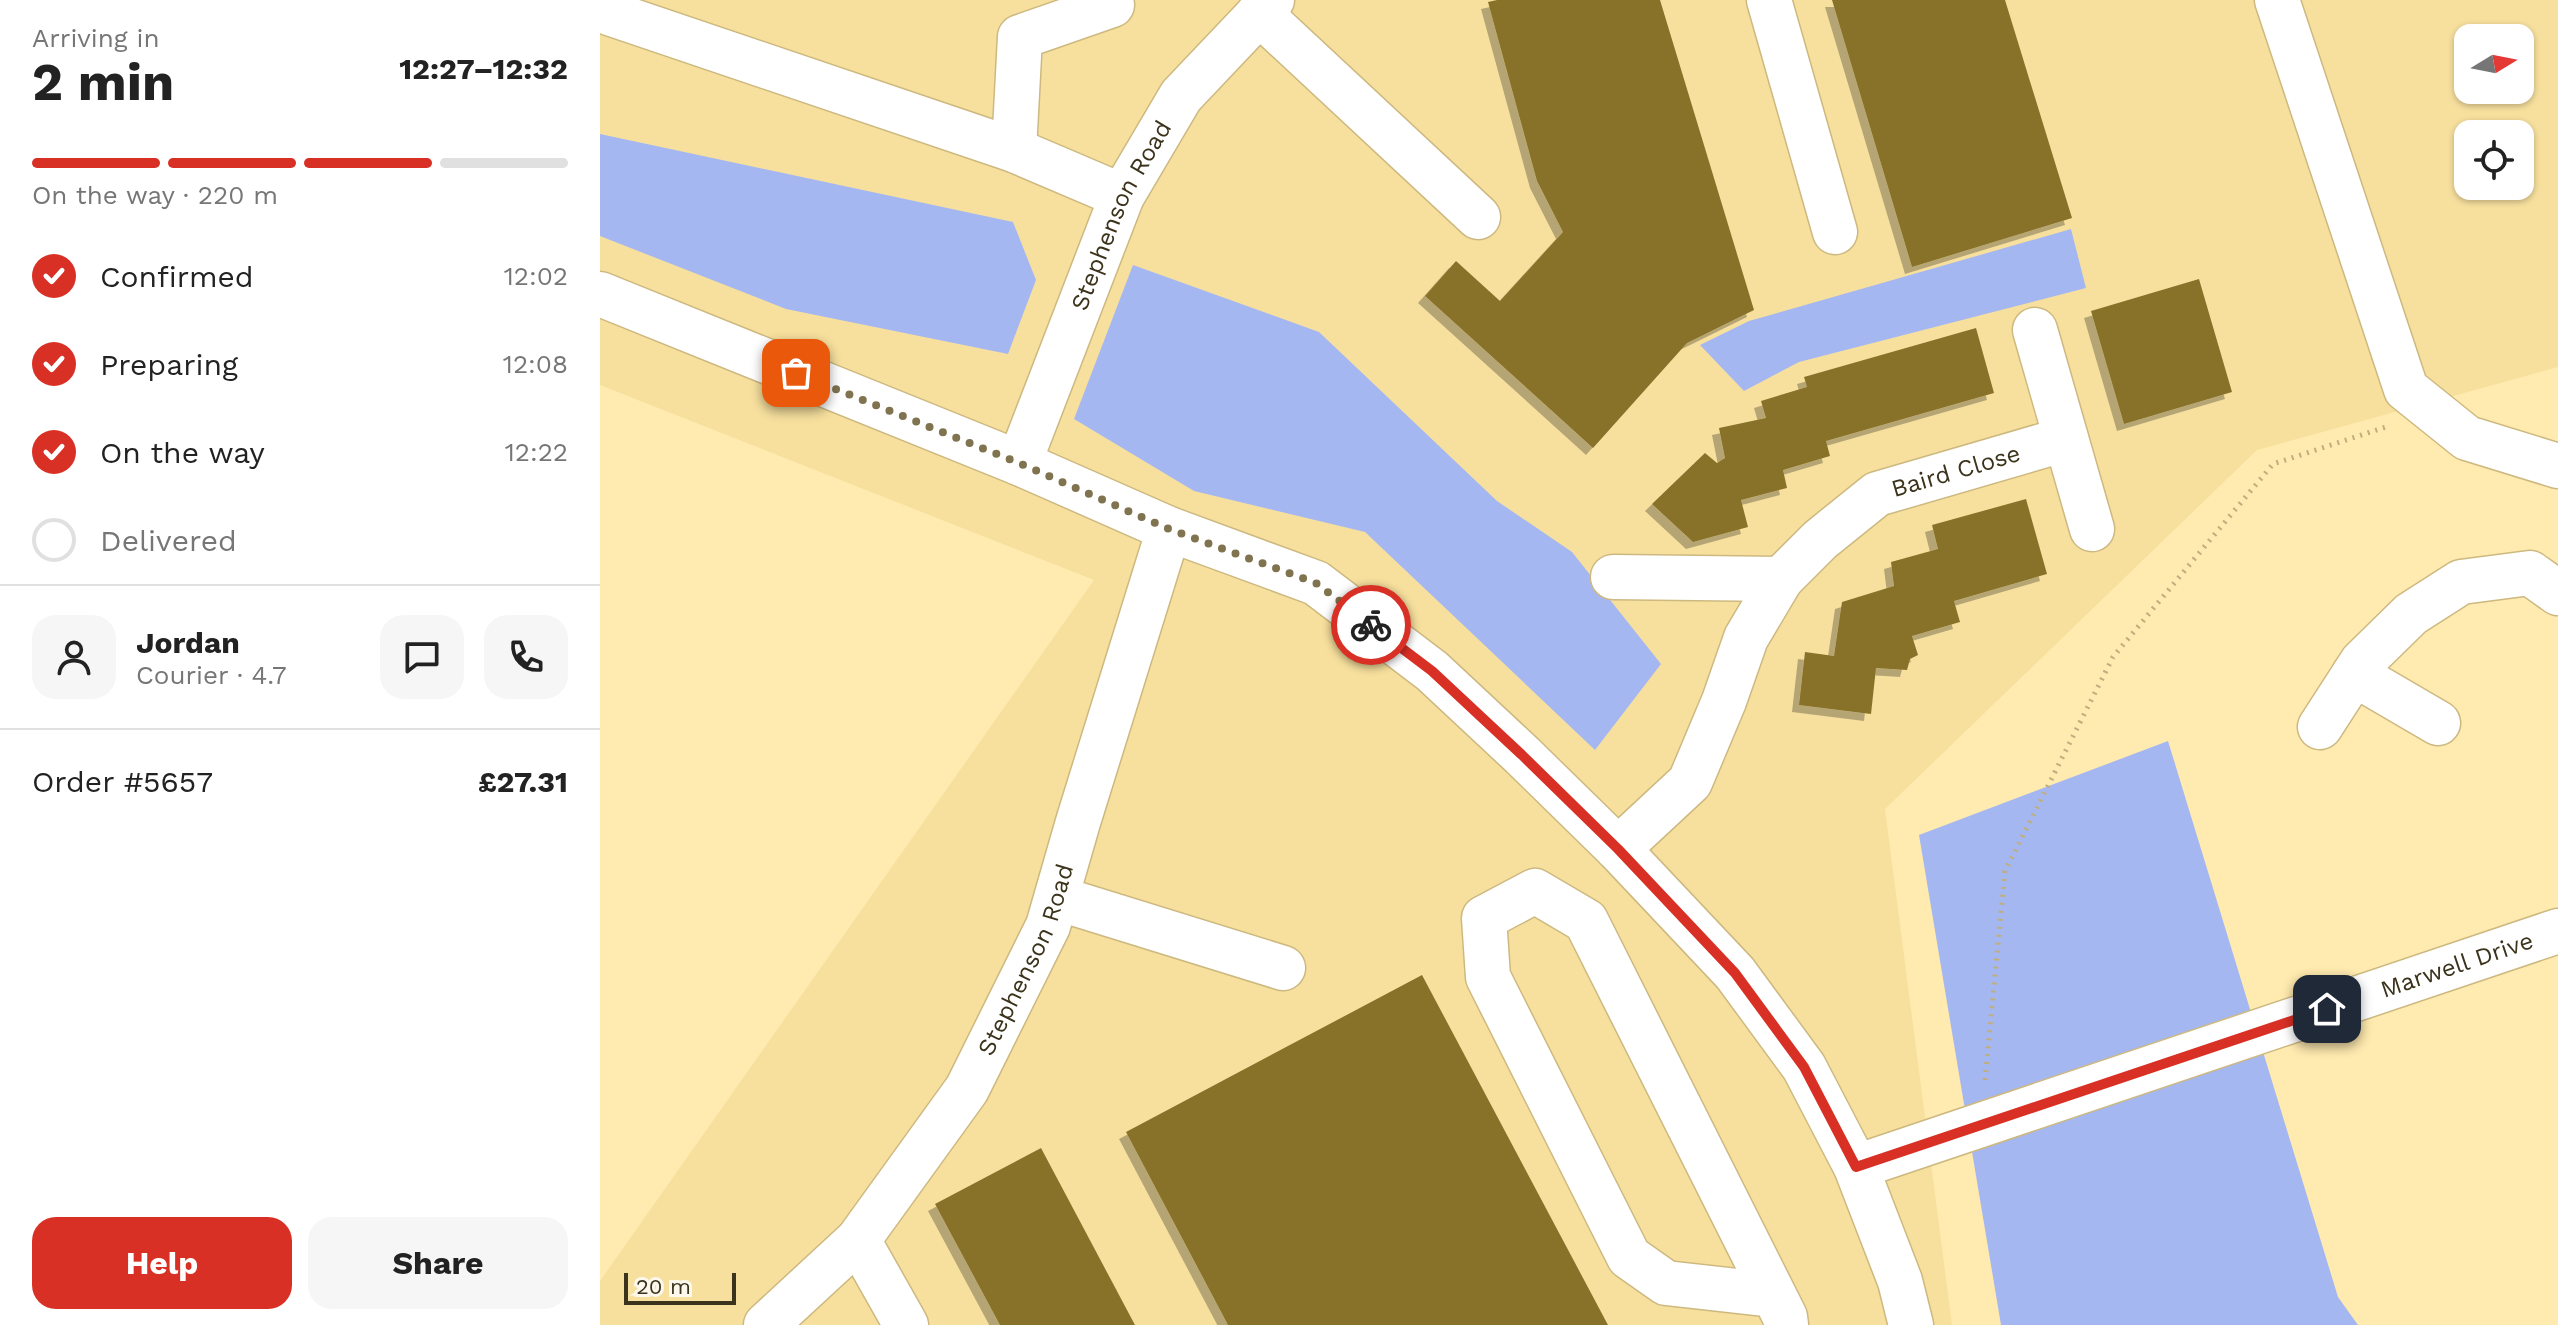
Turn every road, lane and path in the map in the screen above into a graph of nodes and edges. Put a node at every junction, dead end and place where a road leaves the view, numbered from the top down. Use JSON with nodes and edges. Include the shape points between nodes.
{"nodes":[{"id":1,"x":1769,"y":0,"type":"edge"},
{"id":2,"x":2277,"y":0,"type":"edge"},
{"id":3,"x":1112,"y":5,"type":"dead end"},
{"id":4,"x":1265,"y":7,"type":"edge"},
{"id":5,"x":600,"y":10,"type":"edge"},
{"id":6,"x":1014,"y":150,"type":"junction"},
{"id":7,"x":1122,"y":196,"type":"junction"},
{"id":8,"x":1478,"y":217,"type":"dead end"},
{"id":9,"x":1835,"y":232,"type":"dead end"},
{"id":10,"x":600,"y":294,"type":"edge"},
{"id":11,"x":2035,"y":330,"type":"dead end"},
{"id":12,"x":2435,"y":413,"type":"junction"},
{"id":13,"x":2066,"y":439,"type":"junction"},
{"id":14,"x":1019,"y":463,"type":"junction"},
{"id":15,"x":2558,"y":466,"type":"edge"},
{"id":16,"x":1169,"y":529,"type":"junction"},
{"id":17,"x":2092,"y":529,"type":"dead end"},
{"id":18,"x":1613,"y":577,"type":"dead end"},
{"id":19,"x":1781,"y":579,"type":"junction"},
{"id":20,"x":2558,"y":593,"type":"edge"},
{"id":21,"x":2354,"y":674,"type":"junction"},
{"id":22,"x":2438,"y":723,"type":"dead end"},
{"id":23,"x":2320,"y":727,"type":"dead end"},
{"id":24,"x":1618,"y":849,"type":"junction"},
{"id":25,"x":1057,"y":898,"type":"junction"},
{"id":26,"x":2558,"y":931,"type":"edge"},
{"id":27,"x":1283,"y":968,"type":"dead end"},
{"id":28,"x":1981,"y":1125,"type":"junction"},
{"id":29,"x":1856,"y":1167,"type":"junction"},
{"id":30,"x":858,"y":1240,"type":"junction"},
{"id":31,"x":1780,"y":1310,"type":"edge"},
{"id":32,"x":766,"y":1325,"type":"edge"},
{"id":33,"x":906,"y":1325,"type":"edge"},
{"id":34,"x":1911,"y":1325,"type":"edge"}],
"edges":[{"from":1,"to":9,"type":"street"},
{"from":2,"to":12,"type":"street","via":[[2406,389]]},
{"from":3,"to":6,"type":"street","via":[[1020,37]]},
{"from":4,"to":7,"type":"street","name":"Stephenson Road","via":[[1181,96]]},
{"from":4,"to":8,"type":"street"},
{"from":5,"to":6,"type":"street"},
{"from":6,"to":7,"type":"street"},
{"from":7,"to":14,"type":"street","name":"Stephenson Road"},
{"from":10,"to":14,"type":"street"},
{"from":11,"to":13,"type":"street"},
{"from":12,"to":15,"type":"street","via":[[2467,438]]},
{"from":12,"to":28,"type":"path","via":[[2273,464],[2113,657],[2005,871]]},
{"from":13,"to":17,"type":"street"},
{"from":13,"to":19,"type":"street","name":"Baird Close","via":[[1877,494]]},
{"from":14,"to":16,"type":"street"},
{"from":16,"to":24,"type":"street","via":[[1316,583],[1432,671]]},
{"from":16,"to":25,"type":"street","name":"Stephenson Road"},
{"from":18,"to":19,"type":"street"},
{"from":19,"to":24,"type":"street","name":"Baird Close","via":[[1746,638],[1690,782]]},
{"from":20,"to":21,"type":"street","via":[[2530,573],[2461,582],[2411,614]]},
{"from":21,"to":22,"type":"street"},
{"from":21,"to":23,"type":"street"},
{"from":24,"to":29,"type":"street","via":[[1735,973],[1804,1067]]},
{"from":25,"to":27,"type":"street"},
{"from":25,"to":30,"type":"street","name":"Stephenson Road","via":[[967,1089]]},
{"from":26,"to":28,"type":"street","name":"Marwell Drive"},
{"from":28,"to":29,"type":"street","name":"Marwell Drive"},
{"from":29,"to":34,"type":"street","via":[[1900,1281]]},
{"from":30,"to":32,"type":"street","name":"Stephenson Road"},
{"from":30,"to":33,"type":"street"},
{"from":31,"to":31,"type":"street","via":[[1586,921],[1535,891],[1484,918],[1488,977],[1629,1257],[1666,1283]]}]}
